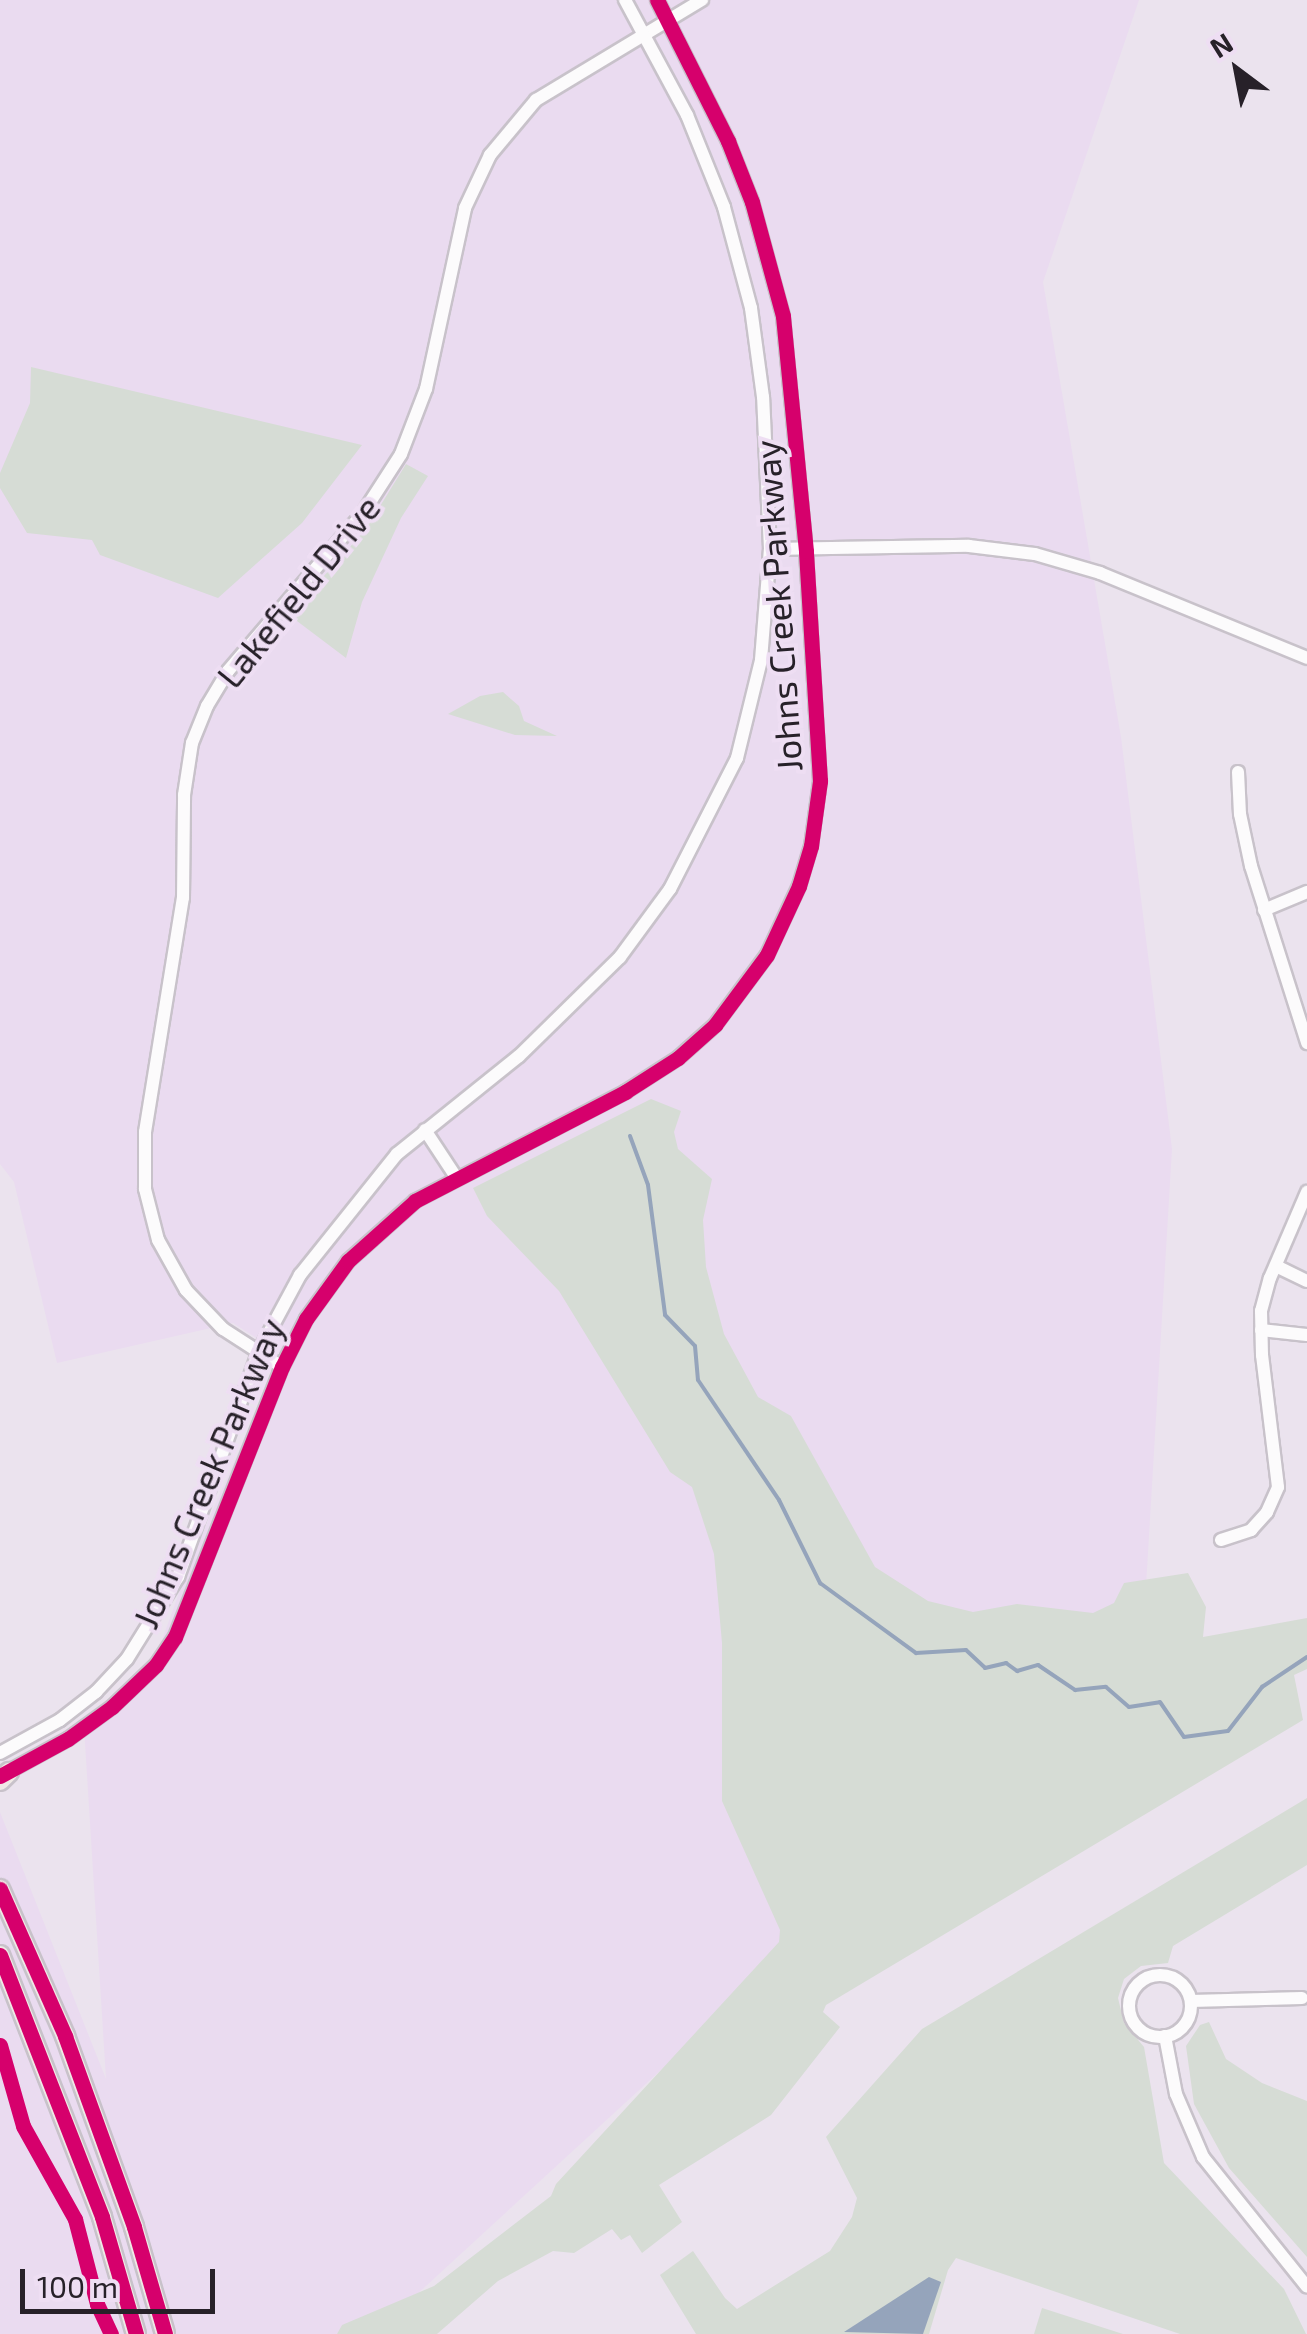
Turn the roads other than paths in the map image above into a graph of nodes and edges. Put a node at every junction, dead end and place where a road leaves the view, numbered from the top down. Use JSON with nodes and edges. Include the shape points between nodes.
{"nodes":[{"id":1,"x":625,"y":0,"type":"edge"},
{"id":2,"x":657,"y":0,"type":"edge"},
{"id":3,"x":702,"y":0,"type":"edge"},
{"id":4,"x":667,"y":19,"type":"junction"},
{"id":5,"x":643,"y":32,"type":"junction"},
{"id":6,"x":770,"y":549,"type":"junction"},
{"id":7,"x":806,"y":550,"type":"junction"},
{"id":8,"x":1307,"y":658,"type":"edge"},
{"id":9,"x":1238,"y":772,"type":"dead end"},
{"id":10,"x":1307,"y":892,"type":"edge"},
{"id":11,"x":1264,"y":910,"type":"junction"},
{"id":12,"x":1307,"y":1043,"type":"edge"},
{"id":13,"x":426,"y":1130,"type":"junction"},
{"id":14,"x":456,"y":1177,"type":"junction"},
{"id":15,"x":1307,"y":1192,"type":"edge"},
{"id":16,"x":1276,"y":1266,"type":"junction"},
{"id":17,"x":1307,"y":1281,"type":"edge"},
{"id":18,"x":1261,"y":1330,"type":"junction"},
{"id":19,"x":1307,"y":1335,"type":"edge"},
{"id":20,"x":258,"y":1353,"type":"junction"},
{"id":21,"x":282,"y":1366,"type":"junction"},
{"id":22,"x":1221,"y":1540,"type":"dead end"},
{"id":23,"x":0,"y":1753,"type":"edge"},
{"id":24,"x":3,"y":1776,"type":"edge"},
{"id":25,"x":0,"y":1889,"type":"edge"},
{"id":26,"x":0,"y":1955,"type":"edge"},
{"id":27,"x":1307,"y":1983,"type":"edge"},
{"id":28,"x":1304,"y":2000,"type":"edge"},
{"id":29,"x":1191,"y":2001,"type":"junction"},
{"id":30,"x":1165,"y":2036,"type":"junction"},
{"id":31,"x":1307,"y":2287,"type":"edge"},
{"id":32,"x":136,"y":2334,"type":"edge"},
{"id":33,"x":165,"y":2334,"type":"edge"}],
"edges":[{"from":1,"to":5,"type":"street","name":"Johns Creek Parkway"},
{"from":2,"to":4,"type":"street","name":"Johns Creek Parkway"},
{"from":3,"to":4,"type":"street","name":"Lakefield Drive"},
{"from":4,"to":5,"type":"street","name":"Lakefield Drive"},
{"from":4,"to":7,"type":"street","name":"Johns Creek Parkway","via":[[715,110],[752,202],[783,316]]},
{"from":5,"to":6,"type":"street","name":"Johns Creek Parkway","via":[[687,115],[724,207],[752,308]]},
{"from":5,"to":20,"type":"street","name":"Lakefield Drive","via":[[536,100],[490,155],[465,208],[426,389],[401,454],[364,513],[228,671],[192,744],[184,795],[183,898],[145,1132],[145,1189],[158,1240],[186,1290]]},
{"from":6,"to":7,"type":"street"},
{"from":6,"to":13,"type":"street","name":"Johns Creek Parkway","via":[[762,660],[737,758],[670,889],[571,1010]]},
{"from":7,"to":8,"type":"street","via":[[968,546],[1035,554],[1100,573]]},
{"from":7,"to":14,"type":"street","name":"Johns Creek Parkway","via":[[820,781],[799,886],[768,954],[714,1025],[678,1058]]},
{"from":9,"to":11,"type":"street","via":[[1240,814]]},
{"from":10,"to":11,"type":"street"},
{"from":11,"to":12,"type":"street"},
{"from":13,"to":14,"type":"street"},
{"from":13,"to":20,"type":"street","name":"Johns Creek Parkway","via":[[397,1154],[321,1244]]},
{"from":14,"to":21,"type":"street","name":"Johns Creek Parkway","via":[[376,1231],[348,1261]]},
{"from":15,"to":16,"type":"street"},
{"from":16,"to":17,"type":"street"},
{"from":16,"to":18,"type":"street"},
{"from":18,"to":19,"type":"street"},
{"from":18,"to":22,"type":"street","via":[[1278,1486],[1268,1512],[1250,1530]]},
{"from":20,"to":21,"type":"street","name":"Lakefield Drive"},
{"from":20,"to":23,"type":"street","name":"Johns Creek Parkway","via":[[178,1577],[150,1626],[96,1692]]},
{"from":21,"to":24,"type":"street","name":"Johns Creek Parkway","via":[[176,1637],[112,1707]]},
{"from":25,"to":33,"type":"highway","via":[[66,2036]]},
{"from":26,"to":32,"type":"highway","via":[[102,2217]]},
{"from":27,"to":28,"type":"street"},
{"from":28,"to":29,"type":"street"},
{"from":29,"to":30,"type":"street","via":[[1186,2022]]},
{"from":29,"to":30,"type":"street","via":[[1184,1985],[1169,1976],[1137,1985],[1129,2001],[1132,2018],[1146,2034]]},
{"from":30,"to":31,"type":"street","via":[[1176,2094],[1203,2157]]}]}
